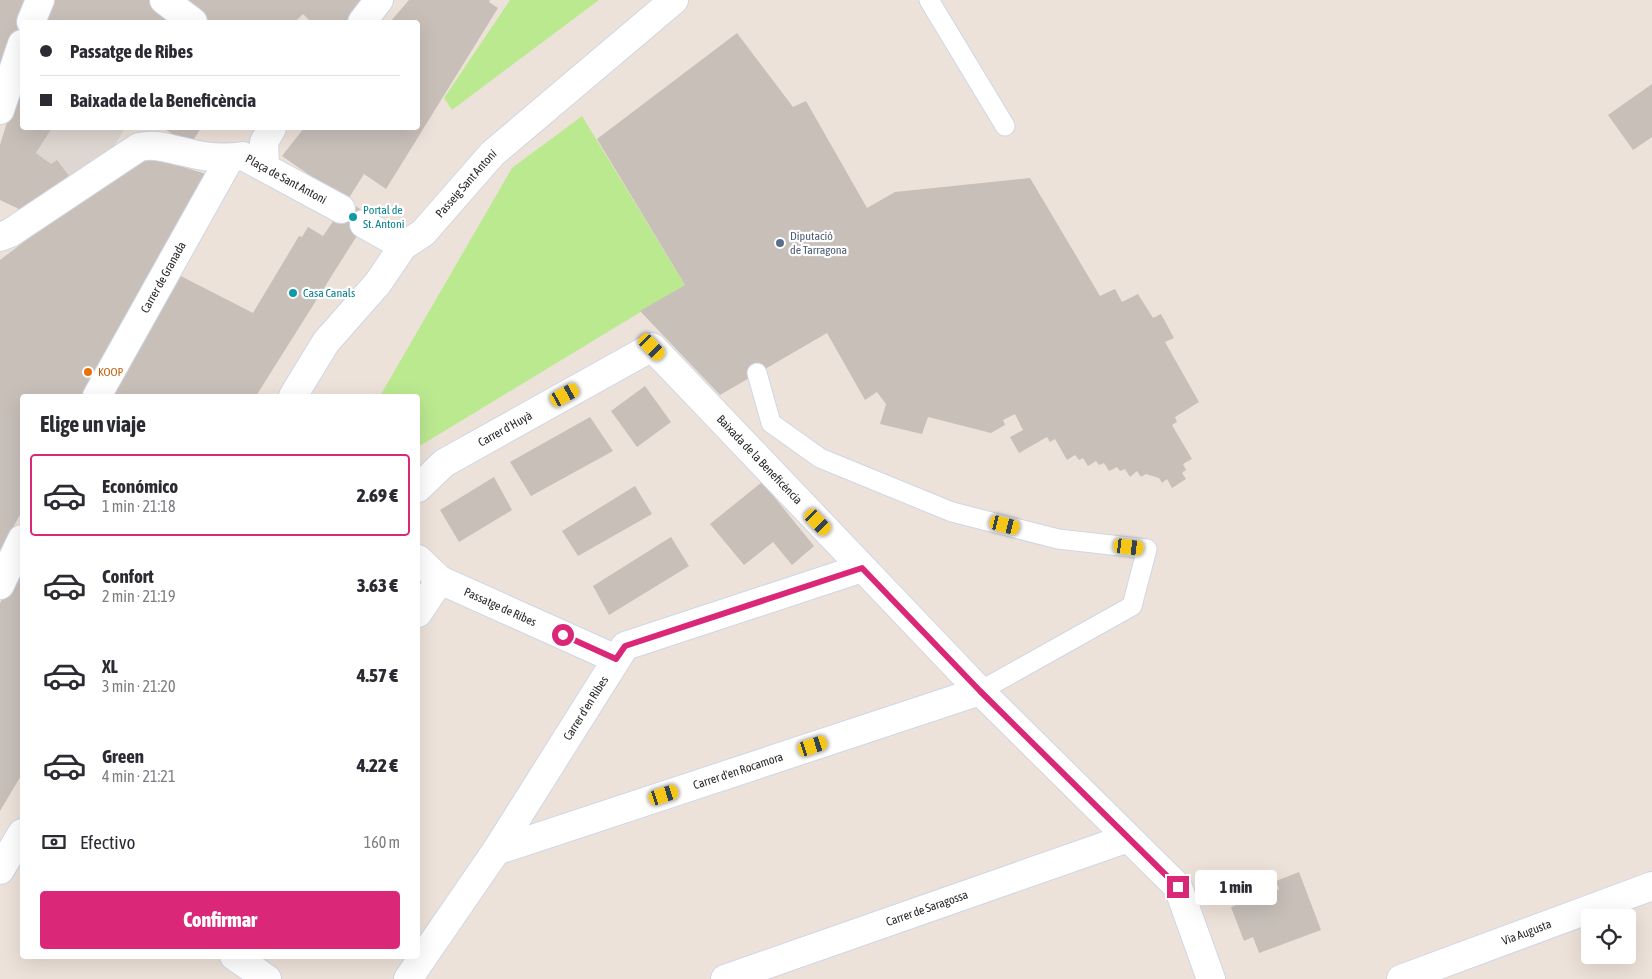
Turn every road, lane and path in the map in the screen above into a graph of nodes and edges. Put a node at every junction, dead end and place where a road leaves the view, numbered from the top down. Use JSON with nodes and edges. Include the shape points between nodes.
{"nodes":[{"id":1,"x":40,"y":0,"type":"edge"},
{"id":2,"x":164,"y":0,"type":"edge"},
{"id":3,"x":379,"y":0,"type":"edge"},
{"id":4,"x":674,"y":0,"type":"edge"},
{"id":5,"x":929,"y":0,"type":"edge"},
{"id":6,"x":32,"y":20,"type":"edge"},
{"id":7,"x":189,"y":20,"type":"edge"},
{"id":8,"x":364,"y":20,"type":"edge"},
{"id":9,"x":20,"y":50,"type":"edge"},
{"id":10,"x":0,"y":110,"type":"edge"},
{"id":11,"x":1005,"y":126,"type":"dead end"},
{"id":12,"x":254,"y":130,"type":"edge"},
{"id":13,"x":271,"y":130,"type":"edge"},
{"id":14,"x":246,"y":160,"type":"junction"},
{"id":15,"x":341,"y":209,"type":"dead end"},
{"id":16,"x":364,"y":224,"type":"dead end"},
{"id":17,"x":0,"y":237,"type":"edge"},
{"id":18,"x":403,"y":246,"type":"junction"},
{"id":19,"x":652,"y":347,"type":"joint"},
{"id":20,"x":757,"y":374,"type":"dead end"},
{"id":21,"x":98,"y":394,"type":"edge"},
{"id":22,"x":294,"y":394,"type":"edge"},
{"id":23,"x":420,"y":486,"type":"edge"},
{"id":24,"x":20,"y":544,"type":"edge"},
{"id":25,"x":420,"y":561,"type":"edge"},
{"id":26,"x":862,"y":568,"type":"junction"},
{"id":27,"x":440,"y":580,"type":"junction"},
{"id":28,"x":0,"y":585,"type":"edge"},
{"id":29,"x":420,"y":610,"type":"edge"},
{"id":30,"x":616,"y":659,"type":"junction"},
{"id":31,"x":980,"y":691,"type":"junction"},
{"id":32,"x":20,"y":836,"type":"edge"},
{"id":33,"x":1128,"y":838,"type":"junction"},
{"id":34,"x":496,"y":850,"type":"junction"},
{"id":35,"x":0,"y":870,"type":"edge"},
{"id":36,"x":1652,"y":886,"type":"edge"},
{"id":37,"x":238,"y":959,"type":"edge"},
{"id":38,"x":267,"y":979,"type":"edge"},
{"id":39,"x":408,"y":979,"type":"edge"},
{"id":40,"x":726,"y":979,"type":"edge"},
{"id":41,"x":1212,"y":979,"type":"edge"},
{"id":42,"x":1401,"y":979,"type":"edge"}],
"edges":[{"from":1,"to":6,"type":"street"},
{"from":2,"to":7,"type":"street"},
{"from":3,"to":8,"type":"street"},
{"from":4,"to":18,"type":"street","name":"Passeig Sant Antoni","via":[[492,154],[423,233]]},
{"from":5,"to":11,"type":"lane"},
{"from":9,"to":10,"type":"street"},
{"from":12,"to":14,"type":"street","name":"Carrer de Granada"},
{"from":13,"to":14,"type":"street"},
{"from":14,"to":15,"type":"street","name":"Plaça de Sant Antoni"},
{"from":14,"to":17,"type":"street","via":[[188,153],[151,144],[139,147]]},
{"from":14,"to":21,"type":"street","name":"Carrer de Granada"},
{"from":16,"to":18,"type":"street"},
{"from":18,"to":22,"type":"street","name":"Passeig Sant Antoni","via":[[378,284],[326,342]]},
{"from":19,"to":23,"type":"street","name":"Carrer d'Huyà","via":[[444,463]]},
{"from":19,"to":26,"type":"street","name":"Baixada de la Beneficència"},
{"from":20,"to":31,"type":"lane","via":[[770,423],[820,458],[952,512],[1058,538],[1147,549],[1132,606]]},
{"from":24,"to":28,"type":"street"},
{"from":25,"to":27,"type":"street"},
{"from":26,"to":30,"type":"street","name":"Carrer d'en Ribes","via":[[625,646]]},
{"from":26,"to":31,"type":"street","name":"Baixada de la Beneficència"},
{"from":27,"to":29,"type":"street"},
{"from":27,"to":30,"type":"street","name":"Passatge de Ribes"},
{"from":30,"to":34,"type":"street","name":"Carrer d'en Ribes"},
{"from":31,"to":33,"type":"street","name":"Baixada de la Beneficència"},
{"from":31,"to":34,"type":"street","name":"Carrer d'en Rocamora"},
{"from":32,"to":35,"type":"street"},
{"from":33,"to":40,"type":"street","name":"Carrer de Saragossa"},
{"from":33,"to":41,"type":"street","name":"Baixada de la Beneficència","via":[[1178,887]]},
{"from":34,"to":39,"type":"street","name":"Carrer d'en Ribes"},
{"from":36,"to":42,"type":"street","name":"Via Augusta"},
{"from":37,"to":38,"type":"street"}]}
